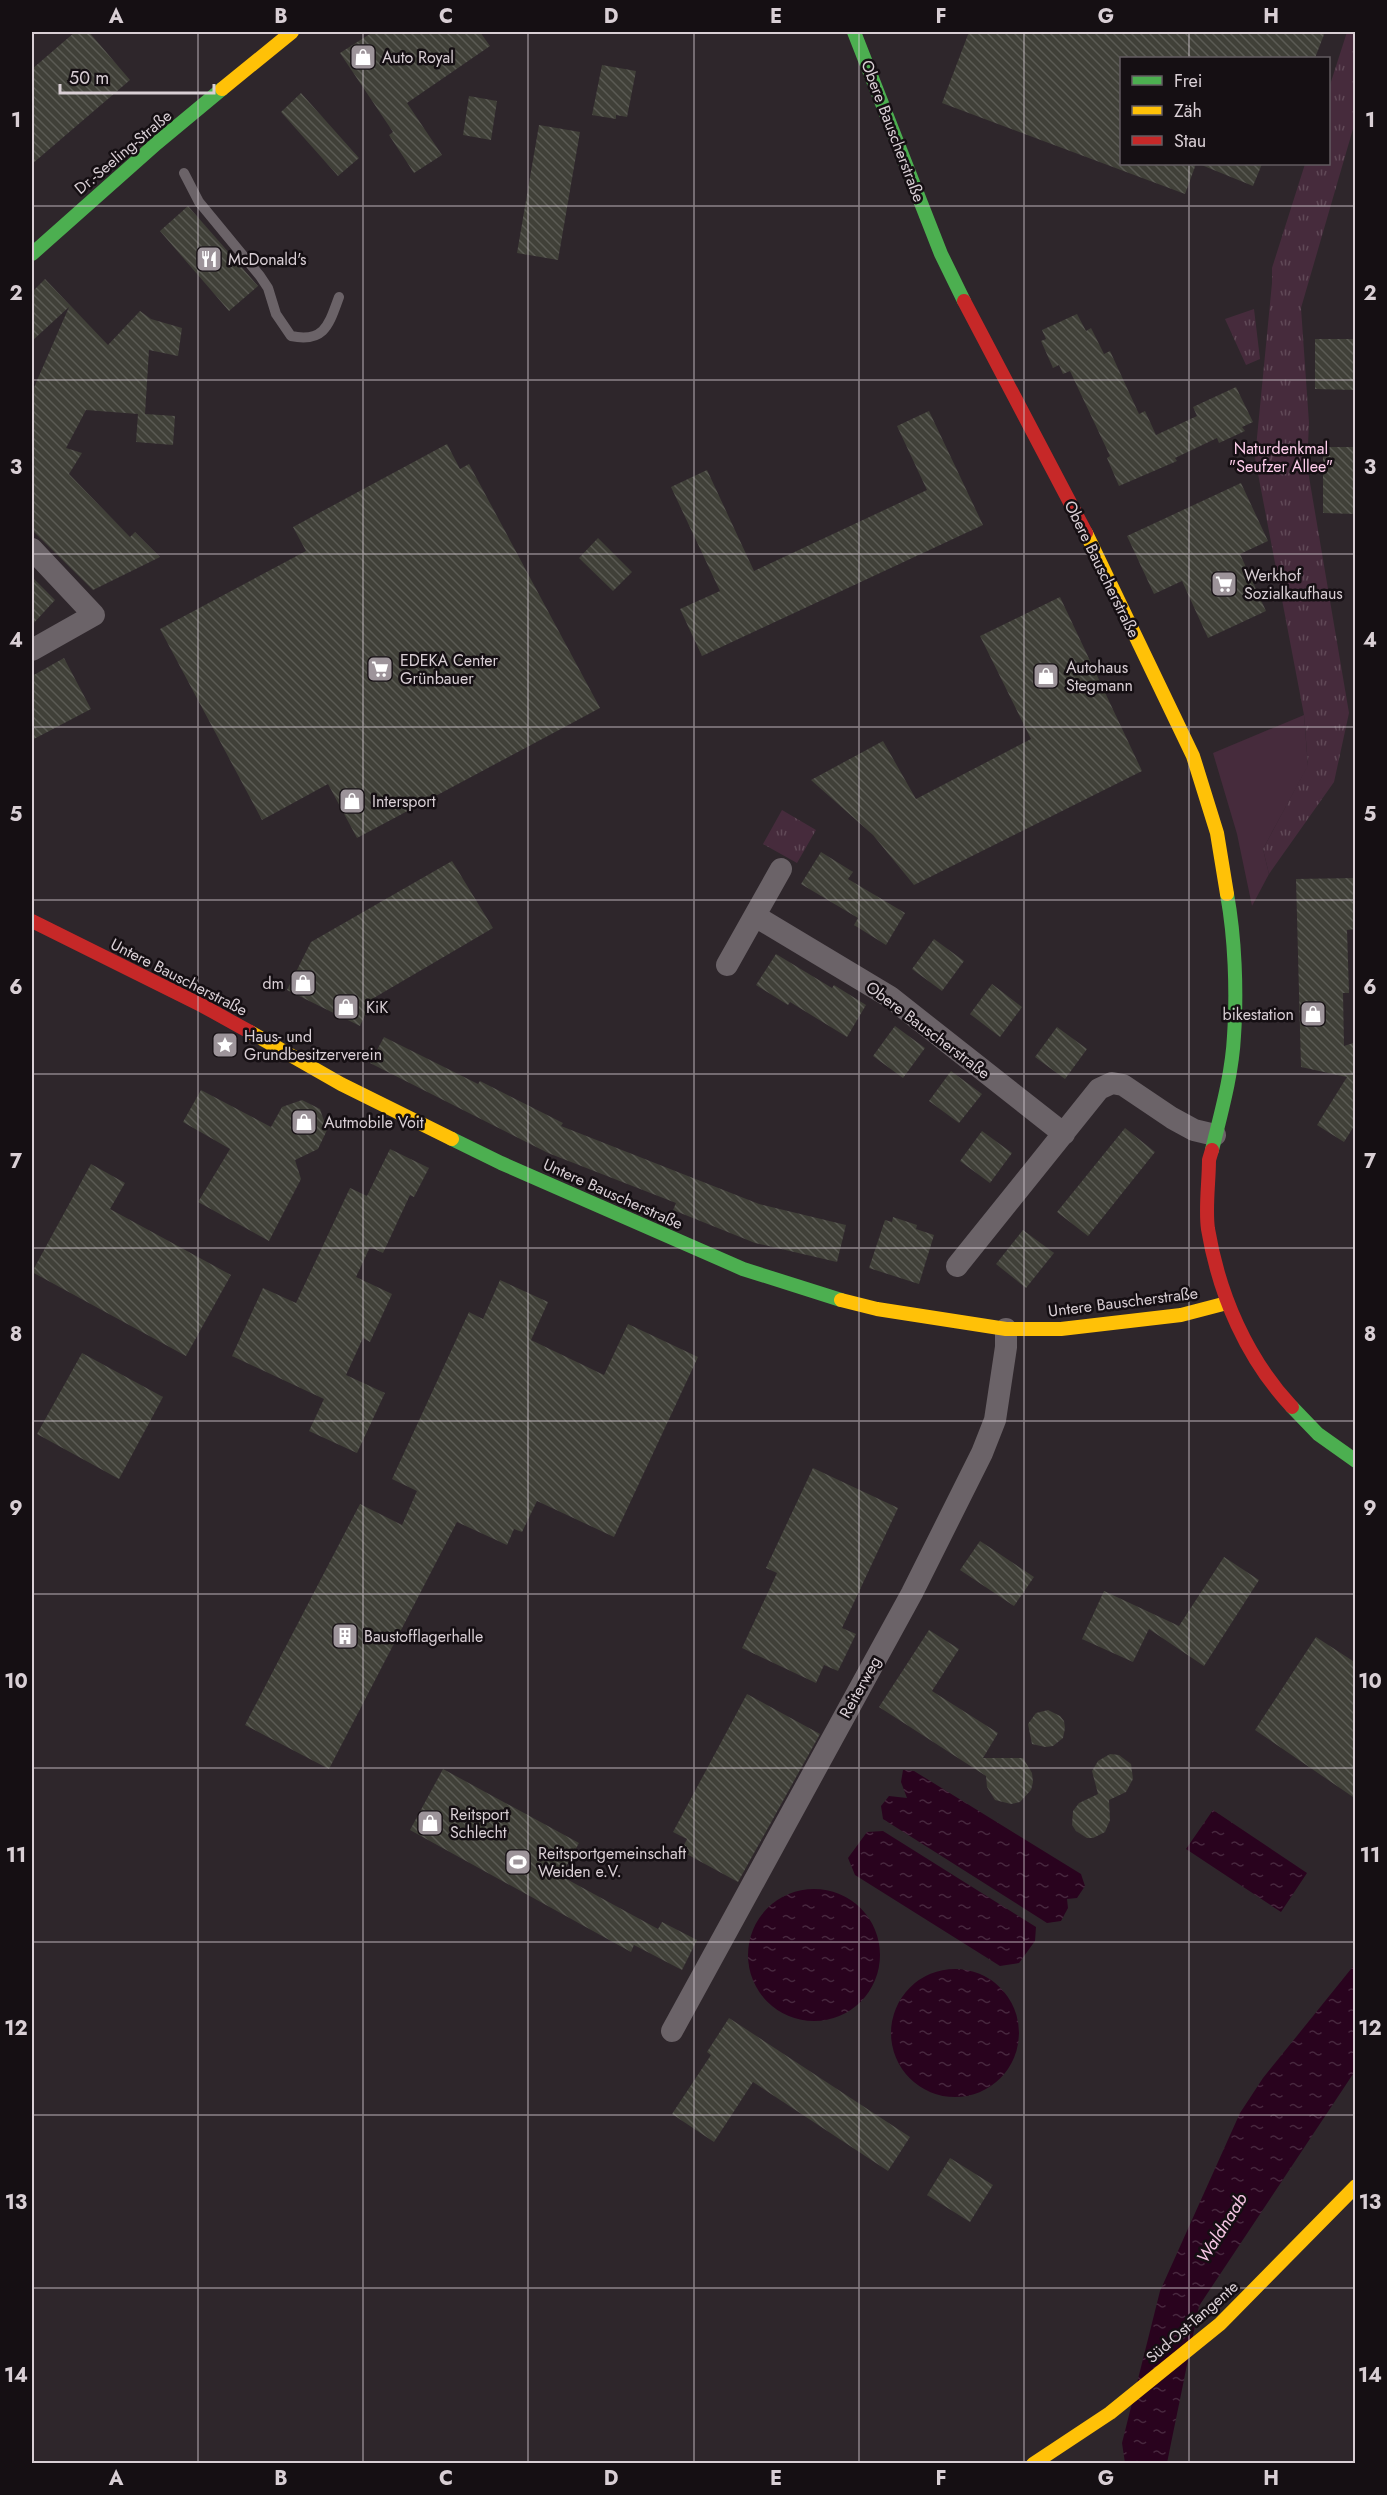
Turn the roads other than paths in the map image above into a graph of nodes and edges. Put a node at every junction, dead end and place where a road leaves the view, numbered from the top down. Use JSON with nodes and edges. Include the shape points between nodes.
{"nodes":[{"id":1,"x":292,"y":32,"type":"edge"},
{"id":2,"x":854,"y":32,"type":"edge"},
{"id":3,"x":184,"y":173,"type":"dead end"},
{"id":4,"x":32,"y":254,"type":"edge"},
{"id":5,"x":339,"y":297,"type":"dead end"},
{"id":6,"x":32,"y":549,"type":"edge"},
{"id":7,"x":32,"y":650,"type":"edge"},
{"id":8,"x":781,"y":869,"type":"dead end"},
{"id":9,"x":755,"y":916,"type":"junction"},
{"id":10,"x":32,"y":921,"type":"edge"},
{"id":11,"x":727,"y":965,"type":"dead end"},
{"id":12,"x":1064,"y":1134,"type":"junction"},
{"id":13,"x":1215,"y":1135,"type":"junction"},
{"id":14,"x":957,"y":1266,"type":"dead end"},
{"id":15,"x":1227,"y":1303,"type":"junction"},
{"id":16,"x":1006,"y":1329,"type":"junction"},
{"id":17,"x":1356,"y":1461,"type":"edge"},
{"id":18,"x":672,"y":2031,"type":"dead end"},
{"id":19,"x":1356,"y":2186,"type":"edge"},
{"id":20,"x":1033,"y":2463,"type":"edge"}],
"edges":[{"from":1,"to":4,"type":"street","name":"Dr.-Seeling-Straße","via":[[157,143]]},
{"from":2,"to":13,"type":"street","name":"Obere Bauscherstraße","via":[[941,254],[1085,531],[1193,756],[1217,833],[1232,916],[1233,1037],[1224,1103]]},
{"from":3,"to":5,"type":"lane","via":[[199,202],[268,288],[276,314],[291,336],[305,339],[319,335]]},
{"from":6,"to":7,"type":"street","via":[[94,615]]},
{"from":8,"to":9,"type":"street"},
{"from":9,"to":11,"type":"street"},
{"from":9,"to":12,"type":"street","name":"Obere Bauscherstraße","via":[[890,997]]},
{"from":10,"to":16,"type":"street","name":"Untere Bauscherstraße","via":[[203,1006],[341,1084],[501,1163],[743,1269],[820,1296]]},
{"from":12,"to":13,"type":"street","via":[[1099,1089],[1112,1083],[1123,1085],[1194,1130]]},
{"from":12,"to":14,"type":"street"},
{"from":13,"to":15,"type":"street","name":"Obere Bauscherstraße","via":[[1209,1160],[1208,1228]]},
{"from":15,"to":16,"type":"street","name":"Untere Bauscherstraße","via":[[1181,1315],[1061,1329]]},
{"from":15,"to":17,"type":"street","name":"Obere Bauscherstraße","via":[[1257,1363],[1285,1399],[1318,1434]]},
{"from":16,"to":18,"type":"street","name":"Reiterweg","via":[[995,1420],[982,1453],[912,1593]]},
{"from":19,"to":20,"type":"street","name":"Süd-Ost-Tangente","via":[[1220,2324],[1110,2413]]}]}
